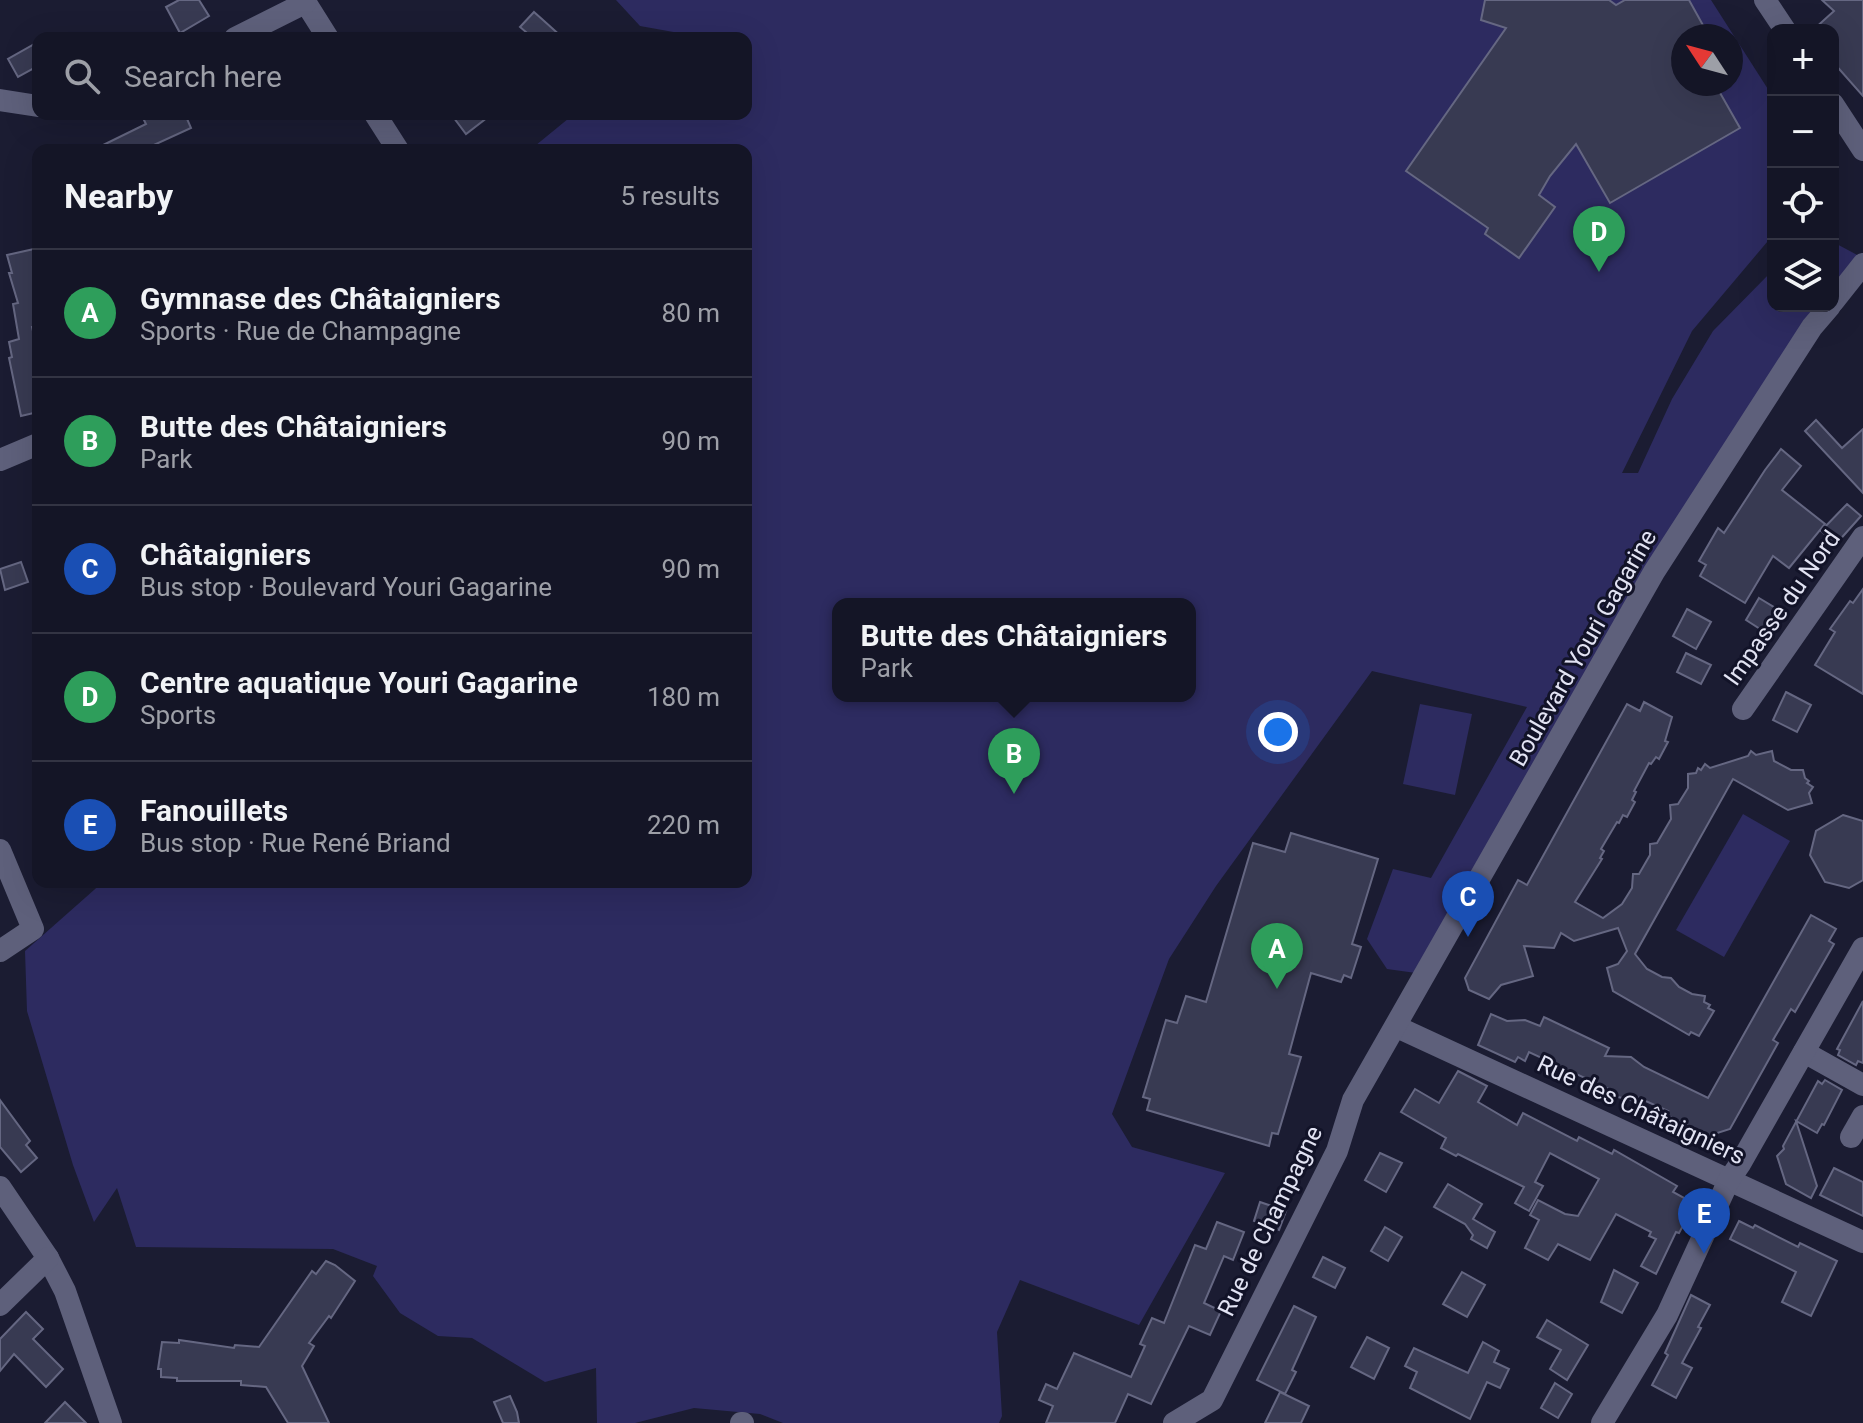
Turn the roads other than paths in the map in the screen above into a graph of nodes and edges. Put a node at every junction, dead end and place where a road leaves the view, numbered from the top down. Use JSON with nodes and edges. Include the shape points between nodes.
{"nodes":[{"id":1,"x":1765,"y":0,"type":"edge"},
{"id":2,"x":305,"y":1,"type":"edge"},
{"id":3,"x":1781,"y":24,"type":"edge"},
{"id":4,"x":246,"y":32,"type":"edge"},
{"id":5,"x":324,"y":32,"type":"edge"},
{"id":6,"x":0,"y":100,"type":"edge"},
{"id":7,"x":32,"y":105,"type":"edge"},
{"id":8,"x":1839,"y":113,"type":"edge"},
{"id":9,"x":379,"y":120,"type":"edge"},
{"id":10,"x":394,"y":144,"type":"edge"},
{"id":11,"x":1863,"y":150,"type":"edge"},
{"id":12,"x":1863,"y":264,"type":"edge"},
{"id":13,"x":1839,"y":294,"type":"edge"},
{"id":14,"x":1824,"y":312,"type":"edge"},
{"id":15,"x":32,"y":447,"type":"edge"},
{"id":16,"x":0,"y":460,"type":"edge"},
{"id":17,"x":1863,"y":537,"type":"edge"},
{"id":18,"x":1743,"y":709,"type":"dead end"},
{"id":19,"x":0,"y":850,"type":"edge"},
{"id":20,"x":1863,"y":948,"type":"edge"},
{"id":21,"x":0,"y":951,"type":"edge"},
{"id":22,"x":1397,"y":1027,"type":"junction"},
{"id":23,"x":1804,"y":1052,"type":"junction"},
{"id":24,"x":1863,"y":1085,"type":"edge"},
{"id":25,"x":1863,"y":1116,"type":"edge"},
{"id":26,"x":1851,"y":1137,"type":"dead end"},
{"id":27,"x":1729,"y":1180,"type":"junction"},
{"id":28,"x":0,"y":1187,"type":"edge"},
{"id":29,"x":1863,"y":1242,"type":"edge"},
{"id":30,"x":48,"y":1258,"type":"junction"},
{"id":31,"x":0,"y":1305,"type":"edge"},
{"id":32,"x":111,"y":1423,"type":"edge"},
{"id":33,"x":1174,"y":1423,"type":"edge"},
{"id":34,"x":1602,"y":1423,"type":"edge"}],
"edges":[{"from":1,"to":3,"type":"street"},
{"from":2,"to":4,"type":"street"},
{"from":2,"to":5,"type":"street"},
{"from":6,"to":7,"type":"street"},
{"from":8,"to":11,"type":"street"},
{"from":9,"to":10,"type":"street"},
{"from":12,"to":13,"type":"street","name":"Boulevard Youri Gagarine"},
{"from":14,"to":22,"type":"street","name":"Boulevard Youri Gagarine","via":[[1654,572]]},
{"from":15,"to":16,"type":"street"},
{"from":17,"to":18,"type":"street","name":"Impasse du Nord"},
{"from":19,"to":21,"type":"street","via":[[33,929]]},
{"from":20,"to":23,"type":"street"},
{"from":22,"to":27,"type":"street","name":"Rue des Châtaigniers"},
{"from":22,"to":33,"type":"street","name":"Rue de Champagne","via":[[1353,1100],[1337,1151],[1212,1400]]},
{"from":23,"to":24,"type":"street"},
{"from":23,"to":27,"type":"street"},
{"from":25,"to":26,"type":"street"},
{"from":27,"to":29,"type":"street","name":"Rue des Châtaigniers"},
{"from":27,"to":34,"type":"street","via":[[1667,1315]]},
{"from":28,"to":30,"type":"street"},
{"from":30,"to":31,"type":"street"},
{"from":30,"to":32,"type":"street","via":[[74,1312]]}]}
